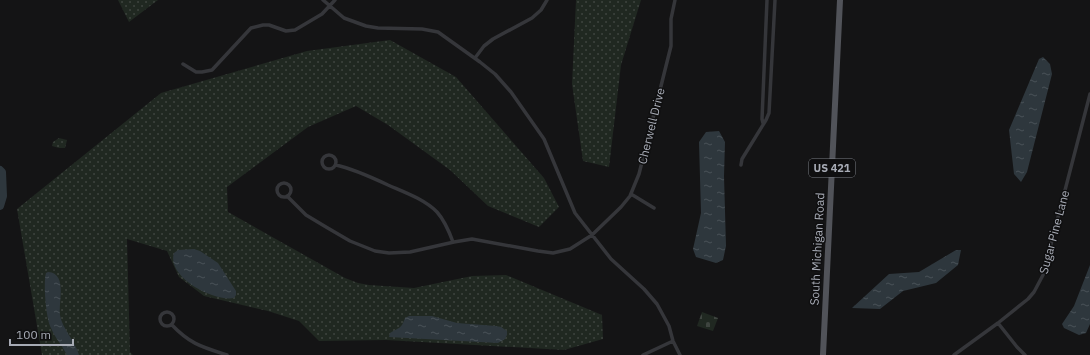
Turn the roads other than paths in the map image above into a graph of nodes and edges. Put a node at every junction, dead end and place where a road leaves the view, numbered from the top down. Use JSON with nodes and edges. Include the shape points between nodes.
{"nodes":[{"id":1,"x":323,"y":0,"type":"edge"},
{"id":2,"x":335,"y":0,"type":"edge"},
{"id":3,"x":547,"y":0,"type":"edge"},
{"id":4,"x":675,"y":0,"type":"edge"},
{"id":5,"x":767,"y":0,"type":"edge"},
{"id":6,"x":775,"y":0,"type":"edge"},
{"id":7,"x":840,"y":0,"type":"edge"},
{"id":8,"x":329,"y":6,"type":"junction"},
{"id":9,"x":766,"y":8,"type":"junction"},
{"id":10,"x":775,"y":9,"type":"junction"},
{"id":11,"x":475,"y":58,"type":"junction"},
{"id":12,"x":184,"y":64,"type":"dead end"},
{"id":13,"x":764,"y":78,"type":"junction"},
{"id":14,"x":772,"y":78,"type":"junction"},
{"id":15,"x":1090,"y":94,"type":"edge"},
{"id":16,"x":764,"y":123,"type":"junction"},
{"id":17,"x":336,"y":165,"type":"dead end"},
{"id":18,"x":741,"y":165,"type":"dead end"},
{"id":19,"x":631,"y":194,"type":"junction"},
{"id":20,"x":287,"y":196,"type":"junction"},
{"id":21,"x":654,"y":208,"type":"dead end"},
{"id":22,"x":592,"y":235,"type":"junction"},
{"id":23,"x":453,"y":242,"type":"junction"},
{"id":24,"x":998,"y":323,"type":"junction"},
{"id":25,"x":172,"y":325,"type":"junction"},
{"id":26,"x":673,"y":341,"type":"junction"},
{"id":27,"x":227,"y":355,"type":"edge"},
{"id":28,"x":643,"y":355,"type":"edge"},
{"id":29,"x":680,"y":355,"type":"edge"},
{"id":30,"x":823,"y":355,"type":"edge"},
{"id":31,"x":954,"y":355,"type":"edge"},
{"id":32,"x":1025,"y":355,"type":"edge"}],
"edges":[{"from":1,"to":8,"type":"street"},
{"from":2,"to":8,"type":"street"},
{"from":3,"to":11,"type":"street","via":[[532,18],[484,46]]},
{"from":4,"to":19,"type":"street","name":"Cherwell Drive","via":[[671,19],[671,46],[639,174]]},
{"from":5,"to":9,"type":"street"},
{"from":6,"to":10,"type":"street"},
{"from":7,"to":30,"type":"main road","name":"South Michigan Road","number":"US 421"},
{"from":8,"to":11,"type":"street","via":[[344,18],[366,26],[438,32]]},
{"from":8,"to":12,"type":"street","via":[[315,19],[291,32],[269,25],[251,28],[212,70],[196,72]]},
{"from":9,"to":10,"type":"street"},
{"from":9,"to":13,"type":"street"},
{"from":10,"to":14,"type":"street"},
{"from":11,"to":22,"type":"street","via":[[495,74],[511,92],[544,139],[575,213]]},
{"from":13,"to":14,"type":"street"},
{"from":13,"to":16,"type":"street"},
{"from":14,"to":16,"type":"street","via":[[769,113]]},
{"from":15,"to":24,"type":"street","name":"Sugar Pine Lane","via":[[1043,275],[1034,292]]},
{"from":16,"to":18,"type":"street","via":[[742,159]]},
{"from":17,"to":23,"type":"street","via":[[364,174],[431,207],[443,220]]},
{"from":19,"to":21,"type":"street"},
{"from":19,"to":22,"type":"street","name":"Cherwell Drive"},
{"from":20,"to":20,"type":"street","via":[[291,190],[290,186],[279,183],[276,190],[278,194],[282,197]]},
{"from":20,"to":23,"type":"street","name":"Cherwell Drive","via":[[306,215],[350,241],[375,251],[410,252]]},
{"from":22,"to":23,"type":"street","name":"Cherwell Drive","via":[[570,249],[553,253],[472,239]]},
{"from":22,"to":26,"type":"street","via":[[611,259],[652,297],[669,326]]},
{"from":24,"to":31,"type":"street","name":"Sugar Pine Lane"},
{"from":24,"to":32,"type":"street"},
{"from":25,"to":25,"type":"street","via":[[173,314],[168,311],[163,313],[160,316],[161,323],[165,326]]},
{"from":25,"to":27,"type":"street","via":[[183,337],[201,347]]},
{"from":26,"to":28,"type":"street"},
{"from":26,"to":29,"type":"street"}]}
